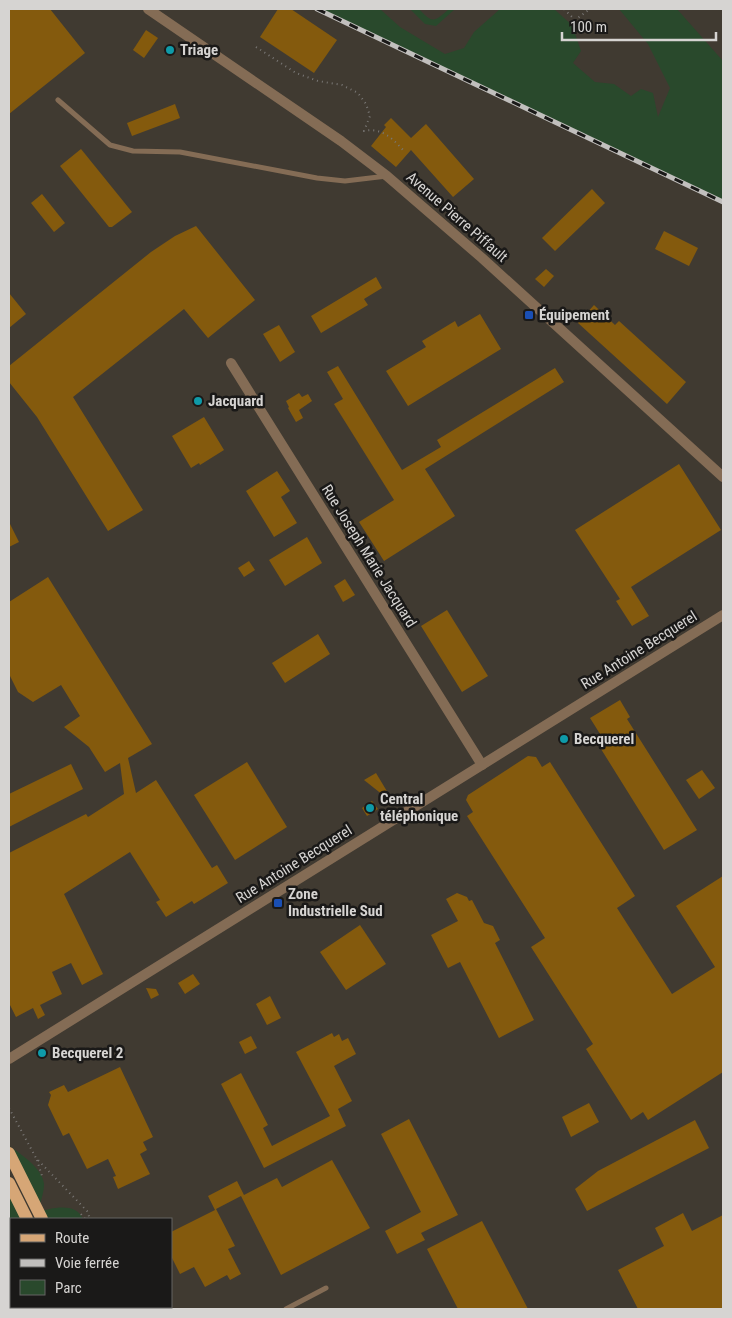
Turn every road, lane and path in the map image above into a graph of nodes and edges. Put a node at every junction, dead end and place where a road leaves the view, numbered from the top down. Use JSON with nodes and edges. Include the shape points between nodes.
{"nodes":[{"id":1,"x":148,"y":9,"type":"edge"},
{"id":2,"x":564,"y":9,"type":"edge"},
{"id":3,"x":590,"y":9,"type":"edge"},
{"id":4,"x":256,"y":47,"type":"dead end"},
{"id":5,"x":58,"y":100,"type":"dead end"},
{"id":6,"x":404,"y":152,"type":"dead end"},
{"id":7,"x":387,"y":176,"type":"junction"},
{"id":8,"x":231,"y":363,"type":"dead end"},
{"id":9,"x":723,"y":476,"type":"edge"},
{"id":10,"x":723,"y":615,"type":"edge"},
{"id":11,"x":482,"y":765,"type":"junction"},
{"id":12,"x":9,"y":1058,"type":"edge"},
{"id":13,"x":9,"y":1108,"type":"edge"},
{"id":14,"x":9,"y":1153,"type":"edge"},
{"id":15,"x":36,"y":1158,"type":"junction"},
{"id":16,"x":42,"y":1176,"type":"dead end"},
{"id":17,"x":9,"y":1184,"type":"edge"},
{"id":18,"x":81,"y":1214,"type":"dead end"},
{"id":19,"x":40,"y":1216,"type":"edge"},
{"id":20,"x":26,"y":1218,"type":"edge"},
{"id":21,"x":84,"y":1218,"type":"edge"},
{"id":22,"x":90,"y":1218,"type":"edge"},
{"id":23,"x":326,"y":1288,"type":"dead end"},
{"id":24,"x":286,"y":1309,"type":"edge"}],
"edges":[{"from":1,"to":7,"type":"street","name":"Avenue Pierre Piffault"},
{"from":2,"to":3,"type":"path","via":[[576,20]]},
{"from":4,"to":6,"type":"path","via":[[296,73],[318,81],[342,84],[358,94],[370,116],[364,132],[388,134]]},
{"from":5,"to":7,"type":"lane","via":[[110,145],[133,151],[180,152],[345,181]]},
{"from":7,"to":9,"type":"street","name":"Avenue Pierre Piffault"},
{"from":8,"to":11,"type":"street","name":"Rue Joseph Marie Jacquard"},
{"from":10,"to":11,"type":"street","name":"Rue Antoine Becquerel"},
{"from":11,"to":12,"type":"street","name":"Rue Antoine Becquerel"},
{"from":13,"to":15,"type":"path"},
{"from":14,"to":19,"type":"main road"},
{"from":15,"to":16,"type":"path"},
{"from":15,"to":22,"type":"path","via":[[87,1211]]},
{"from":17,"to":20,"type":"main road"},
{"from":18,"to":21,"type":"path"},
{"from":23,"to":24,"type":"lane"}]}
